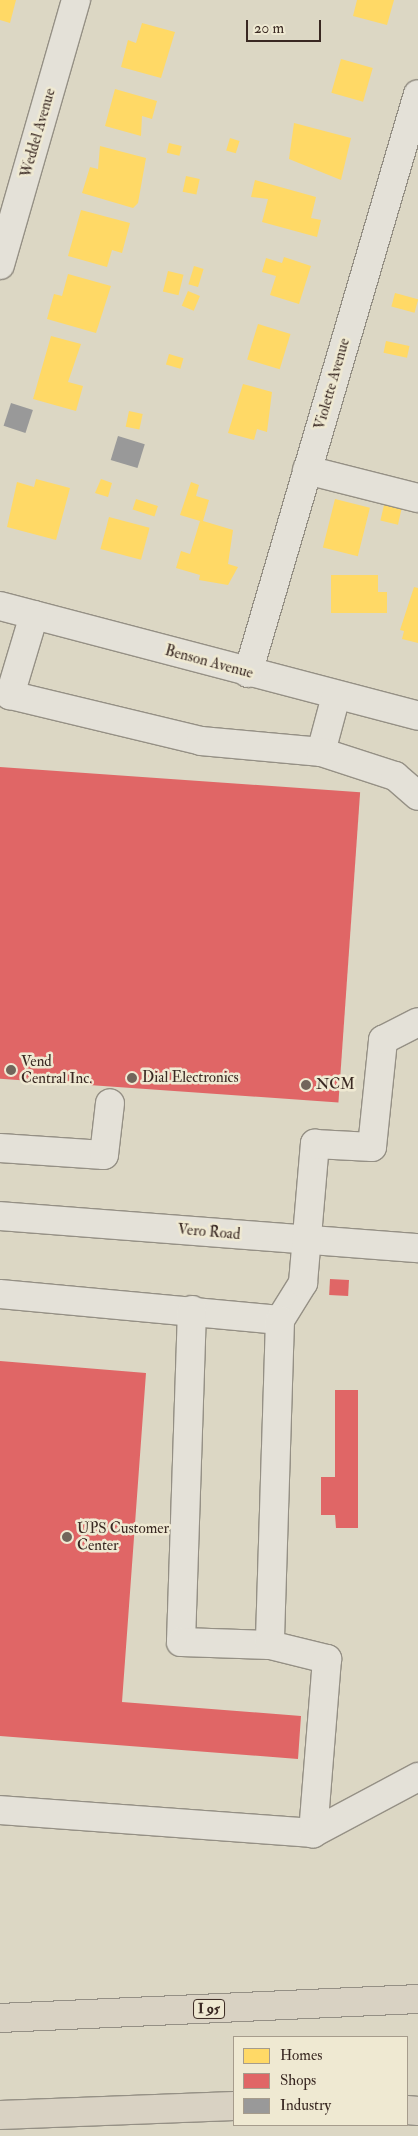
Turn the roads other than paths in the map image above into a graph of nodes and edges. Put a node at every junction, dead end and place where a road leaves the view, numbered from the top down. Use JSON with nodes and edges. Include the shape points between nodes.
{"nodes":[{"id":1,"x":76,"y":0,"type":"edge"},
{"id":2,"x":418,"y":94,"type":"edge"},
{"id":3,"x":0,"y":265,"type":"edge"},
{"id":4,"x":307,"y":470,"type":"junction"},
{"id":5,"x":418,"y":498,"type":"edge"},
{"id":6,"x":0,"y":606,"type":"edge"},
{"id":7,"x":34,"y":615,"type":"junction"},
{"id":8,"x":248,"y":673,"type":"junction"},
{"id":9,"x":5,"y":694,"type":"edge"},
{"id":10,"x":336,"y":696,"type":"junction"},
{"id":11,"x":418,"y":716,"type":"edge"},
{"id":12,"x":322,"y":752,"type":"junction"},
{"id":13,"x":418,"y":796,"type":"edge"},
{"id":14,"x":418,"y":1022,"type":"edge"},
{"id":15,"x":110,"y":1103,"type":"dead end"},
{"id":16,"x":0,"y":1148,"type":"edge"},
{"id":17,"x":0,"y":1216,"type":"edge"},
{"id":18,"x":307,"y":1240,"type":"junction"},
{"id":19,"x":418,"y":1248,"type":"edge"},
{"id":20,"x":0,"y":1294,"type":"edge"},
{"id":21,"x":192,"y":1310,"type":"junction"},
{"id":22,"x":280,"y":1320,"type":"junction"},
{"id":23,"x":270,"y":1645,"type":"junction"},
{"id":24,"x":418,"y":1778,"type":"edge"},
{"id":25,"x":0,"y":1810,"type":"edge"},
{"id":26,"x":313,"y":1833,"type":"junction"},
{"id":27,"x":418,"y":1999,"type":"edge"},
{"id":28,"x":0,"y":2018,"type":"edge"},
{"id":29,"x":233,"y":2106,"type":"edge"},
{"id":30,"x":0,"y":2115,"type":"edge"}],
"edges":[{"from":1,"to":3,"type":"street","name":"Weddel Avenue"},
{"from":2,"to":4,"type":"street","name":"Violette Avenue"},
{"from":4,"to":5,"type":"street"},
{"from":4,"to":8,"type":"street","name":"Violette Avenue"},
{"from":6,"to":7,"type":"street","name":"Benson Avenue"},
{"from":7,"to":8,"type":"street","name":"Benson Avenue"},
{"from":7,"to":9,"type":"street"},
{"from":8,"to":10,"type":"street","name":"Benson Avenue"},
{"from":9,"to":12,"type":"street","via":[[201,740]]},
{"from":10,"to":11,"type":"street","name":"Benson Avenue"},
{"from":10,"to":12,"type":"street"},
{"from":12,"to":13,"type":"street","via":[[395,776]]},
{"from":14,"to":18,"type":"street","via":[[383,1040],[372,1147],[315,1144]]},
{"from":15,"to":16,"type":"street","via":[[104,1156]]},
{"from":17,"to":18,"type":"street","name":"Vero Road"},
{"from":18,"to":19,"type":"street","name":"Vero Road"},
{"from":18,"to":22,"type":"street","via":[[303,1283]]},
{"from":20,"to":21,"type":"street"},
{"from":21,"to":22,"type":"street"},
{"from":21,"to":23,"type":"street","via":[[181,1642]]},
{"from":22,"to":23,"type":"street"},
{"from":23,"to":26,"type":"street","via":[[326,1659]]},
{"from":24,"to":26,"type":"street"},
{"from":25,"to":26,"type":"street"},
{"from":27,"to":28,"type":"highway","number":"I 95"},
{"from":29,"to":30,"type":"highway"}]}
